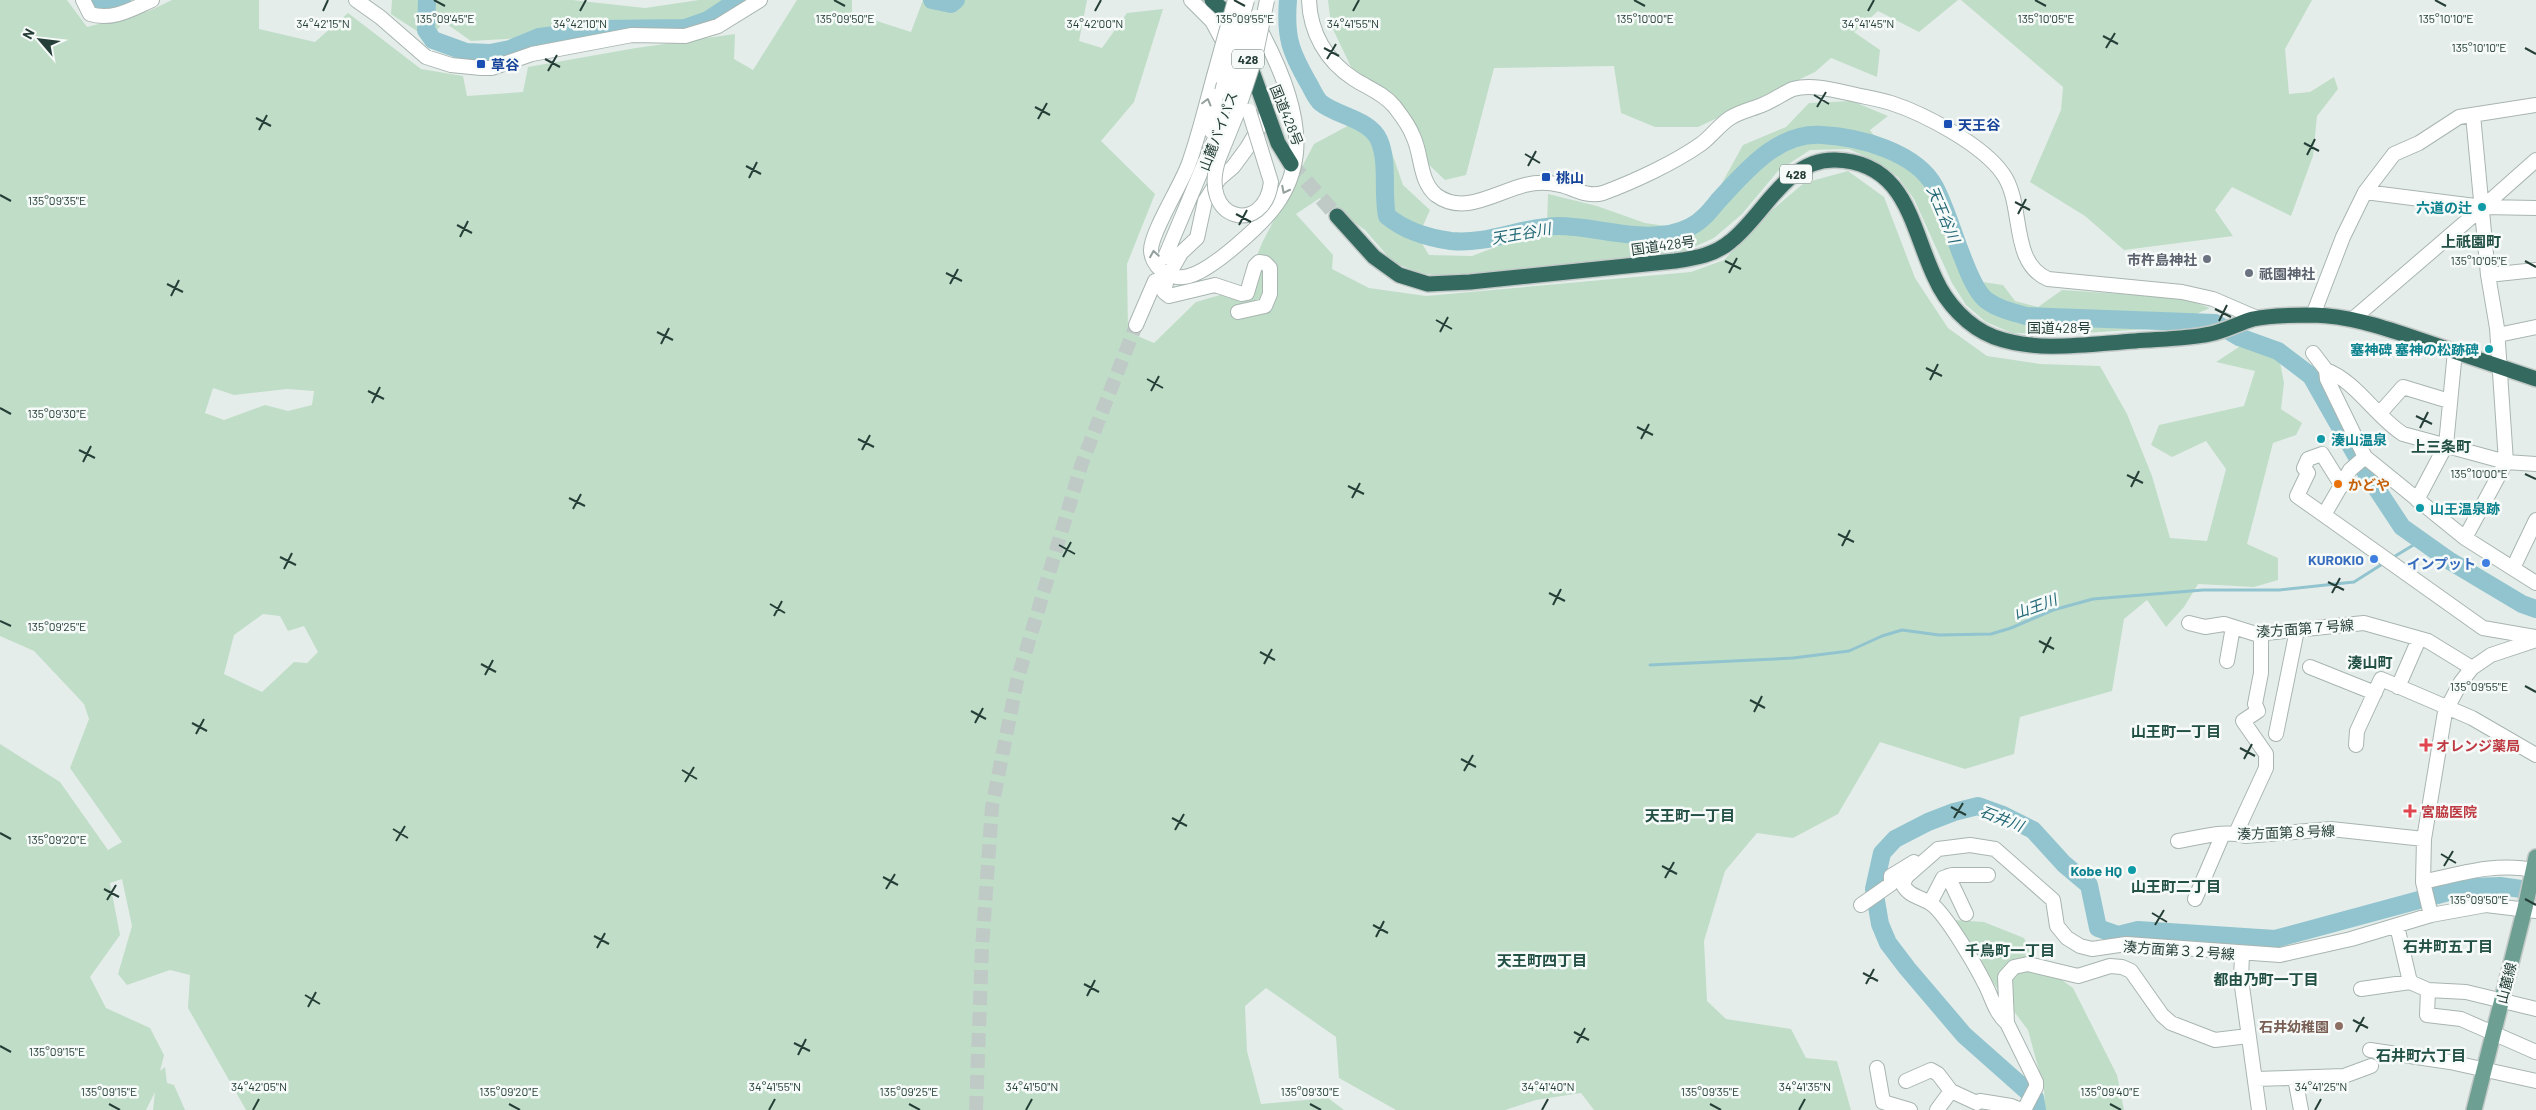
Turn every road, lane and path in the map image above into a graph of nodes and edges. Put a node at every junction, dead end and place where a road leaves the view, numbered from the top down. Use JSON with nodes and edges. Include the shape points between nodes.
{"nodes":[{"id":1,"x":82,"y":0,"type":"edge"},
{"id":2,"x":152,"y":0,"type":"edge"},
{"id":3,"x":356,"y":0,"type":"edge"},
{"id":4,"x":760,"y":0,"type":"edge"},
{"id":5,"x":1191,"y":0,"type":"edge"},
{"id":6,"x":1212,"y":0,"type":"edge"},
{"id":7,"x":1237,"y":0,"type":"edge"},
{"id":8,"x":1247,"y":0,"type":"edge"},
{"id":9,"x":1262,"y":0,"type":"edge"},
{"id":10,"x":1268,"y":0,"type":"edge"},
{"id":11,"x":1309,"y":0,"type":"edge"},
{"id":12,"x":2536,"y":104,"type":"edge"},
{"id":13,"x":1238,"y":111,"type":"junction"},
{"id":14,"x":2473,"y":115,"type":"junction"},
{"id":15,"x":1269,"y":120,"type":"junction"},
{"id":16,"x":2536,"y":160,"type":"edge"},
{"id":17,"x":1290,"y":164,"type":"tunnel mouth"},
{"id":18,"x":2365,"y":192,"type":"junction"},
{"id":19,"x":1188,"y":203,"type":"junction"},
{"id":20,"x":2482,"y":207,"type":"junction"},
{"id":21,"x":2536,"y":208,"type":"edge"},
{"id":22,"x":1337,"y":216,"type":"tunnel mouth"},
{"id":23,"x":2536,"y":270,"type":"edge"},
{"id":24,"x":2488,"y":275,"type":"junction"},
{"id":25,"x":1238,"y":312,"type":"dead end"},
{"id":26,"x":2313,"y":315,"type":"junction"},
{"id":27,"x":2257,"y":318,"type":"junction"},
{"id":28,"x":2354,"y":318,"type":"junction"},
{"id":29,"x":1136,"y":325,"type":"tunnel mouth"},
{"id":30,"x":2536,"y":327,"type":"edge"},
{"id":31,"x":2498,"y":334,"type":"junction"},
{"id":32,"x":2455,"y":351,"type":"junction"},
{"id":33,"x":2314,"y":353,"type":"dead end"},
{"id":34,"x":2500,"y":367,"type":"junction"},
{"id":35,"x":2326,"y":370,"type":"junction"},
{"id":36,"x":2536,"y":379,"type":"edge"},
{"id":37,"x":2450,"y":401,"type":"junction"},
{"id":38,"x":2380,"y":413,"type":"junction"},
{"id":39,"x":2446,"y":445,"type":"junction"},
{"id":40,"x":2364,"y":458,"type":"junction"},
{"id":41,"x":2506,"y":462,"type":"junction"},
{"id":42,"x":2536,"y":464,"type":"edge"},
{"id":43,"x":2342,"y":486,"type":"junction"},
{"id":44,"x":2418,"y":500,"type":"junction"},
{"id":45,"x":2324,"y":515,"type":"junction"},
{"id":46,"x":2535,"y":523,"type":"edge"},
{"id":47,"x":2465,"y":538,"type":"junction"},
{"id":48,"x":2513,"y":568,"type":"junction"},
{"id":49,"x":2535,"y":581,"type":"edge"},
{"id":50,"x":2189,"y":623,"type":"dead end"},
{"id":51,"x":2233,"y":627,"type":"junction"},
{"id":52,"x":2297,"y":630,"type":"junction"},
{"id":53,"x":2261,"y":634,"type":"junction"},
{"id":54,"x":2420,"y":639,"type":"junction"},
{"id":55,"x":2536,"y":639,"type":"edge"},
{"id":56,"x":2227,"y":660,"type":"dead end"},
{"id":57,"x":2310,"y":667,"type":"dead end"},
{"id":58,"x":2472,"y":668,"type":"junction"},
{"id":59,"x":2398,"y":687,"type":"junction"},
{"id":60,"x":2375,"y":693,"type":"junction"},
{"id":61,"x":2448,"y":708,"type":"junction"},
{"id":62,"x":2276,"y":734,"type":"dead end"},
{"id":63,"x":2356,"y":745,"type":"dead end"},
{"id":64,"x":2536,"y":755,"type":"edge"},
{"id":65,"x":2230,"y":834,"type":"junction"},
{"id":66,"x":2424,"y":839,"type":"junction"},
{"id":67,"x":2178,"y":841,"type":"dead end"},
{"id":68,"x":1970,"y":845,"type":"junction"},
{"id":69,"x":2534,"y":869,"type":"edge"},
{"id":70,"x":1988,"y":875,"type":"dead end"},
{"id":71,"x":1948,"y":876,"type":"junction"},
{"id":72,"x":2423,"y":882,"type":"junction"},
{"id":73,"x":2195,"y":899,"type":"dead end"},
{"id":74,"x":1930,"y":903,"type":"junction"},
{"id":75,"x":1863,"y":904,"type":"dead end"},
{"id":76,"x":2529,"y":904,"type":"edge"},
{"id":77,"x":1966,"y":914,"type":"dead end"},
{"id":78,"x":2431,"y":915,"type":"junction"},
{"id":79,"x":2397,"y":926,"type":"junction"},
{"id":80,"x":2242,"y":954,"type":"junction"},
{"id":81,"x":2410,"y":982,"type":"junction"},
{"id":82,"x":2361,"y":989,"type":"dead end"},
{"id":83,"x":2428,"y":990,"type":"junction"},
{"id":84,"x":2501,"y":1000,"type":"junction"},
{"id":85,"x":2536,"y":1009,"type":"edge"},
{"id":86,"x":2007,"y":1023,"type":"junction"},
{"id":87,"x":2493,"y":1033,"type":"junction"},
{"id":88,"x":2248,"y":1036,"type":"junction"},
{"id":89,"x":2370,"y":1050,"type":"dead end"},
{"id":90,"x":2536,"y":1052,"type":"edge"},
{"id":91,"x":2371,"y":1066,"type":"dead end"},
{"id":92,"x":1877,"y":1068,"type":"dead end"},
{"id":93,"x":2484,"y":1069,"type":"junction"},
{"id":94,"x":2295,"y":1078,"type":"junction"},
{"id":95,"x":2254,"y":1079,"type":"junction"},
{"id":96,"x":1906,"y":1080,"type":"dead end"},
{"id":97,"x":2536,"y":1081,"type":"edge"},
{"id":98,"x":1951,"y":1090,"type":"junction"},
{"id":99,"x":2023,"y":1109,"type":"edge"},
{"id":100,"x":1910,"y":1110,"type":"edge"},
{"id":101,"x":1937,"y":1110,"type":"edge"},
{"id":102,"x":2259,"y":1110,"type":"edge"},
{"id":103,"x":2301,"y":1110,"type":"edge"},
{"id":104,"x":2474,"y":1110,"type":"edge"}],
"edges":[{"from":1,"to":2,"type":"street","via":[[90,14],[99,17],[120,14]]},
{"from":3,"to":4,"type":"street","via":[[426,57],[445,64],[492,68],[532,54],[632,35],[685,36],[718,26]]},
{"from":5,"to":13,"type":"street","via":[[1219,31]]},
{"from":6,"to":15,"type":"highway","name":"国道428号","number":"428","via":[[1241,41]]},
{"from":7,"to":7,"type":"street","one_way":true,"bridge":true,"via":[[1262,32],[1291,102],[1296,127],[1295,164],[1283,194],[1260,224],[1198,273],[1180,278],[1157,266],[1153,259],[1153,240],[1190,162]]},
{"from":8,"to":19,"type":"street","name":"山麓バイパス","bridge":true},
{"from":9,"to":13,"type":"street","name":"山麓バイパス","bridge":true},
{"from":10,"to":13,"type":"street","bridge":true,"via":[[1256,58]]},
{"from":11,"to":27,"type":"street","via":[[1314,30],[1325,51],[1351,77],[1393,105],[1414,137],[1427,186],[1437,196],[1449,201],[1466,205],[1540,183],[1563,185],[1586,194],[1603,193],[1701,144],[1731,117],[1791,90],[1816,88],[1891,103],[1945,129],[1986,155],[2004,174],[2012,190],[2026,259],[2036,274],[2048,279],[2182,292],[2213,299]]},
{"from":12,"to":14,"type":"street"},
{"from":13,"to":13,"type":"street","bridge":true,"via":[[1213,180],[1216,199],[1222,206],[1229,212],[1245,215],[1260,208],[1270,192],[1271,182]]},
{"from":13,"to":19,"type":"street","name":"山麓バイパス"},
{"from":14,"to":18,"type":"street","via":[[2459,118],[2394,154]]},
{"from":14,"to":20,"type":"street"},
{"from":15,"to":17,"type":"highway","name":"国道428号","number":"428"},
{"from":15,"to":19,"type":"street","name":"山麓バイパス","via":[[1219,179],[1205,201],[1194,243],[1169,262]]},
{"from":16,"to":20,"type":"street"},
{"from":18,"to":20,"type":"street"},
{"from":18,"to":26,"type":"street"},
{"from":20,"to":21,"type":"street"},
{"from":20,"to":24,"type":"street"},
{"from":20,"to":28,"type":"street"},
{"from":22,"to":27,"type":"highway","name":"国道428号","number":"428","via":[[1374,258],[1399,275],[1428,284],[1675,261],[1697,258],[1732,241],[1777,190],[1802,170],[1818,161],[1849,162],[1876,171],[1888,180],[1905,202],[1935,279],[1950,303],[1976,329],[1996,337],[2022,344],[2071,346],[2217,332]]},
{"from":23,"to":24,"type":"street"},
{"from":24,"to":31,"type":"street"},
{"from":25,"to":29,"type":"street","via":[[1265,306],[1270,294],[1270,268],[1265,263],[1259,262],[1255,266],[1247,293],[1242,294],[1215,285],[1169,296],[1160,282]]},
{"from":26,"to":27,"type":"highway","name":"国道428号","number":"428"},
{"from":26,"to":28,"type":"highway","name":"国道428号","number":"428"},
{"from":28,"to":32,"type":"highway","name":"国道428号","number":"428"},
{"from":30,"to":31,"type":"street"},
{"from":31,"to":34,"type":"street"},
{"from":32,"to":34,"type":"highway","name":"国道428号","number":"428"},
{"from":32,"to":37,"type":"street"},
{"from":33,"to":35,"type":"street"},
{"from":34,"to":36,"type":"highway","name":"国道428号","number":"428"},
{"from":34,"to":41,"type":"street"},
{"from":35,"to":38,"type":"street"},
{"from":35,"to":40,"type":"street","via":[[2327,379]]},
{"from":37,"to":38,"type":"street","via":[[2403,387]]},
{"from":37,"to":39,"type":"street"},
{"from":38,"to":39,"type":"street","via":[[2402,434]]},
{"from":39,"to":41,"type":"street"},
{"from":39,"to":44,"type":"street"},
{"from":40,"to":43,"type":"street","via":[[2350,470]]},
{"from":40,"to":44,"type":"street"},
{"from":41,"to":42,"type":"street"},
{"from":41,"to":47,"type":"street"},
{"from":43,"to":45,"type":"street"},
{"from":43,"to":45,"type":"street","via":[[2322,454],[2308,459],[2304,468],[2308,473],[2297,496]]},
{"from":44,"to":47,"type":"street"},
{"from":45,"to":55,"type":"street","via":[[2484,628]]},
{"from":46,"to":48,"type":"street"},
{"from":47,"to":48,"type":"street"},
{"from":48,"to":49,"type":"street"},
{"from":50,"to":51,"type":"street","name":"湊方面第７号線","via":[[2205,627],[2224,624]]},
{"from":51,"to":53,"type":"street","name":"湊方面第７号線"},
{"from":51,"to":56,"type":"street"},
{"from":52,"to":53,"type":"street","name":"湊方面第７号線"},
{"from":52,"to":54,"type":"street","name":"湊方面第７号線","via":[[2364,623]]},
{"from":52,"to":62,"type":"street"},
{"from":53,"to":65,"type":"street","via":[[2255,704],[2258,712],[2243,721],[2266,754],[2266,768]]},
{"from":54,"to":58,"type":"street","name":"湊方面第７号線"},
{"from":54,"to":59,"type":"street"},
{"from":55,"to":58,"type":"street","via":[[2491,655]]},
{"from":57,"to":60,"type":"street"},
{"from":58,"to":61,"type":"street"},
{"from":59,"to":60,"type":"street","via":[[2381,680]]},
{"from":59,"to":61,"type":"street"},
{"from":60,"to":63,"type":"street","via":[[2357,731]]},
{"from":61,"to":64,"type":"street"},
{"from":61,"to":66,"type":"street"},
{"from":65,"to":66,"type":"street","name":"湊方面第８号線","via":[[2245,836],[2331,828]]},
{"from":65,"to":67,"type":"street","name":"湊方面第８号線"},
{"from":65,"to":73,"type":"street"},
{"from":66,"to":72,"type":"street"},
{"from":68,"to":74,"type":"street","name":"湊方面第３２号線","via":[[1938,849],[1906,877],[1903,886],[1906,892]]},
{"from":68,"to":75,"type":"street","via":[[1950,841],[1931,846],[1892,876],[1891,884]]},
{"from":68,"to":80,"type":"street","name":"湊方面第３２号線","via":[[1995,848],[2053,900],[2057,926],[2080,946],[2092,949],[2126,944]]},
{"from":69,"to":72,"type":"street","via":[[2478,870]]},
{"from":69,"to":76,"type":"main road","name":"山麓線"},
{"from":70,"to":71,"type":"street"},
{"from":71,"to":74,"type":"street","via":[[1943,878]]},
{"from":71,"to":77,"type":"street"},
{"from":72,"to":78,"type":"street"},
{"from":74,"to":86,"type":"street","name":"湊方面第３２号線","via":[[1963,947],[2000,1017]]},
{"from":76,"to":78,"type":"street","name":"湊方面第３２号線","via":[[2486,905]]},
{"from":76,"to":84,"type":"main road","name":"山麓線"},
{"from":78,"to":79,"type":"street","name":"湊方面第３２号線"},
{"from":79,"to":80,"type":"street","name":"湊方面第３２号線","via":[[2280,955]]},
{"from":79,"to":81,"type":"street"},
{"from":80,"to":88,"type":"street","via":[[2241,979]]},
{"from":81,"to":82,"type":"street"},
{"from":81,"to":83,"type":"street"},
{"from":83,"to":84,"type":"street","via":[[2466,992]]},
{"from":83,"to":87,"type":"street","via":[[2427,1015],[2462,1018]]},
{"from":84,"to":85,"type":"street"},
{"from":84,"to":87,"type":"main road","name":"山麓線"},
{"from":86,"to":88,"type":"street","via":[[2005,978],[2014,967],[2028,964],[2078,976],[2110,966],[2131,971],[2162,1016],[2171,1023],[2215,1040]]},
{"from":86,"to":99,"type":"street","name":"湊方面第３２号線","via":[[2036,1082]]},
{"from":87,"to":90,"type":"street"},
{"from":87,"to":93,"type":"main road","name":"山麓線"},
{"from":88,"to":95,"type":"street"},
{"from":89,"to":93,"type":"street"},
{"from":91,"to":94,"type":"street","via":[[2344,1076]]},
{"from":92,"to":100,"type":"street","via":[[1882,1102]]},
{"from":93,"to":97,"type":"street"},
{"from":93,"to":104,"type":"main road","name":"山麓線"},
{"from":94,"to":95,"type":"street"},
{"from":94,"to":103,"type":"street"},
{"from":95,"to":102,"type":"street"},
{"from":96,"to":98,"type":"street","via":[[1931,1070]]},
{"from":98,"to":99,"type":"street","via":[[1977,1103]]},
{"from":98,"to":101,"type":"street"}]}
